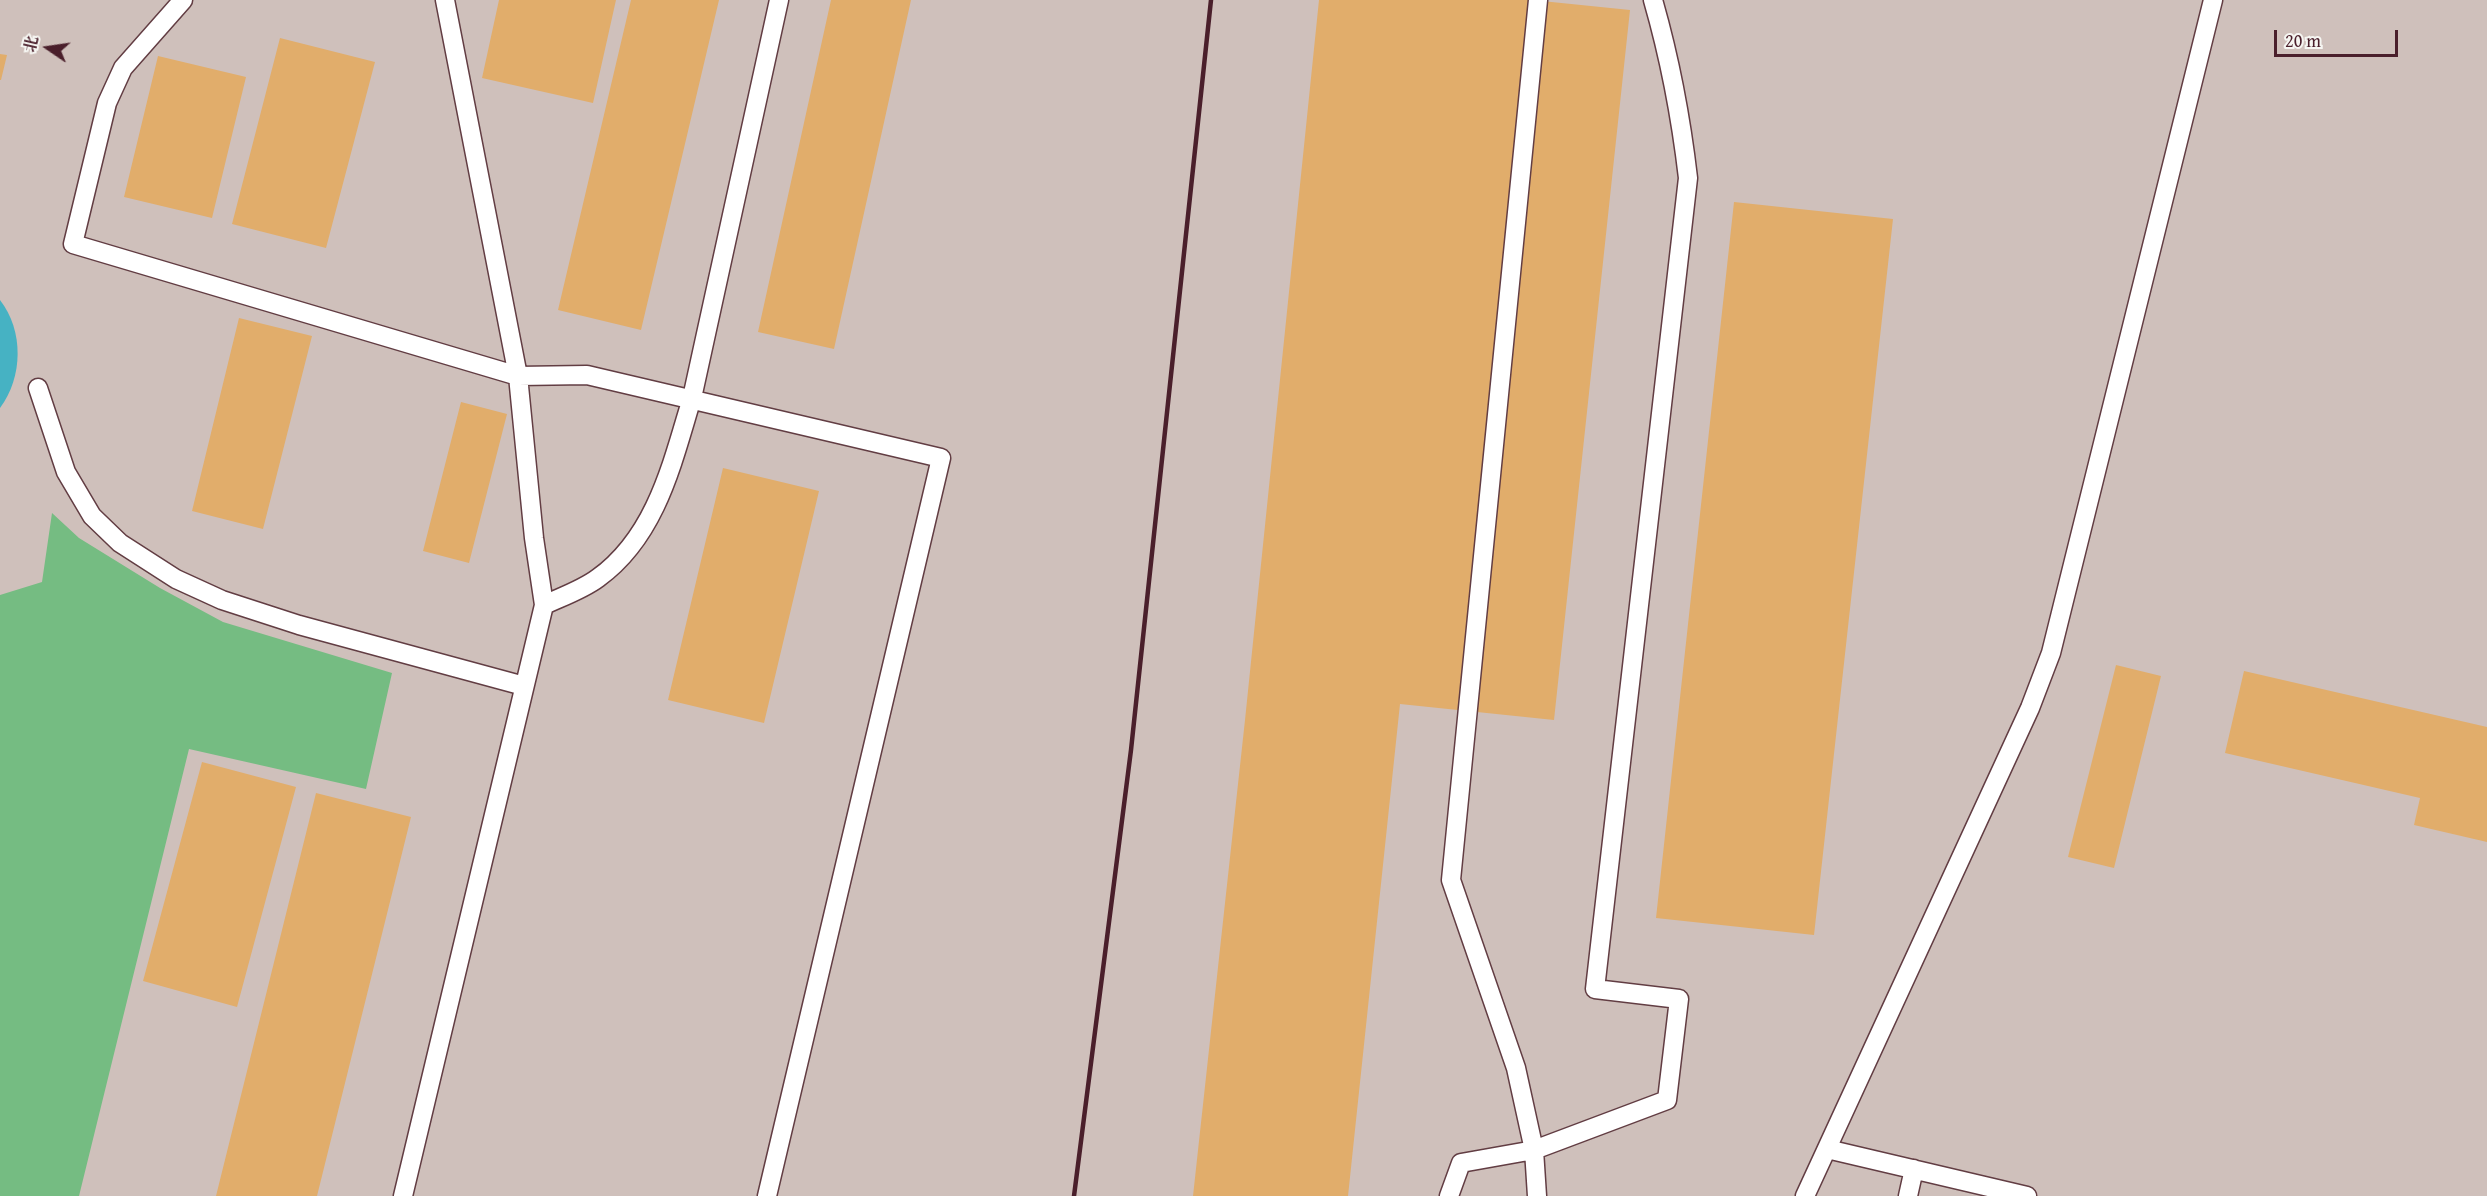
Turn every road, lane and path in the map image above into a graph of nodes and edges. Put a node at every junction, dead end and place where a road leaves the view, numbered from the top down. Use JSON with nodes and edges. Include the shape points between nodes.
{"nodes":[{"id":1,"x":183,"y":0,"type":"edge"},
{"id":2,"x":445,"y":0,"type":"edge"},
{"id":3,"x":779,"y":0,"type":"edge"},
{"id":4,"x":1539,"y":0,"type":"edge"},
{"id":5,"x":1653,"y":0,"type":"edge"},
{"id":6,"x":2213,"y":0,"type":"edge"},
{"id":7,"x":518,"y":376,"type":"junction"},
{"id":8,"x":38,"y":388,"type":"dead end"},
{"id":9,"x":692,"y":398,"type":"junction"},
{"id":10,"x":544,"y":605,"type":"junction"},
{"id":11,"x":524,"y":686,"type":"junction"},
{"id":12,"x":1827,"y":1149,"type":"junction"},
{"id":13,"x":1534,"y":1150,"type":"junction"},
{"id":14,"x":1914,"y":1169,"type":"junction"},
{"id":15,"x":403,"y":1196,"type":"edge"},
{"id":16,"x":767,"y":1196,"type":"edge"},
{"id":17,"x":1449,"y":1196,"type":"edge"},
{"id":18,"x":1537,"y":1196,"type":"edge"},
{"id":19,"x":1805,"y":1196,"type":"edge"},
{"id":20,"x":1908,"y":1196,"type":"edge"},
{"id":21,"x":2027,"y":1196,"type":"edge"}],
"edges":[{"from":1,"to":7,"type":"lane","via":[[123,68],[111,94],[73,244]]},
{"from":2,"to":7,"type":"lane"},
{"from":3,"to":9,"type":"lane"},
{"from":4,"to":13,"type":"lane","via":[[1451,880],[1516,1068]]},
{"from":5,"to":13,"type":"lane","via":[[1672,77],[1688,178],[1595,989],[1679,999],[1667,1100]]},
{"from":6,"to":12,"type":"lane","via":[[2051,653],[2030,708]]},
{"from":7,"to":9,"type":"lane","via":[[587,375]]},
{"from":7,"to":10,"type":"lane"},
{"from":8,"to":11,"type":"lane","via":[[66,472],[92,516],[120,543],[176,579],[222,600],[299,625]]},
{"from":9,"to":10,"type":"lane","via":[[656,508],[630,550],[597,579]]},
{"from":9,"to":16,"type":"lane","via":[[941,458]]},
{"from":10,"to":11,"type":"lane"},
{"from":11,"to":15,"type":"lane"},
{"from":12,"to":14,"type":"lane"},
{"from":12,"to":19,"type":"lane"},
{"from":13,"to":17,"type":"lane","via":[[1461,1163]]},
{"from":13,"to":18,"type":"lane"},
{"from":14,"to":20,"type":"lane"},
{"from":14,"to":21,"type":"lane"}]}
